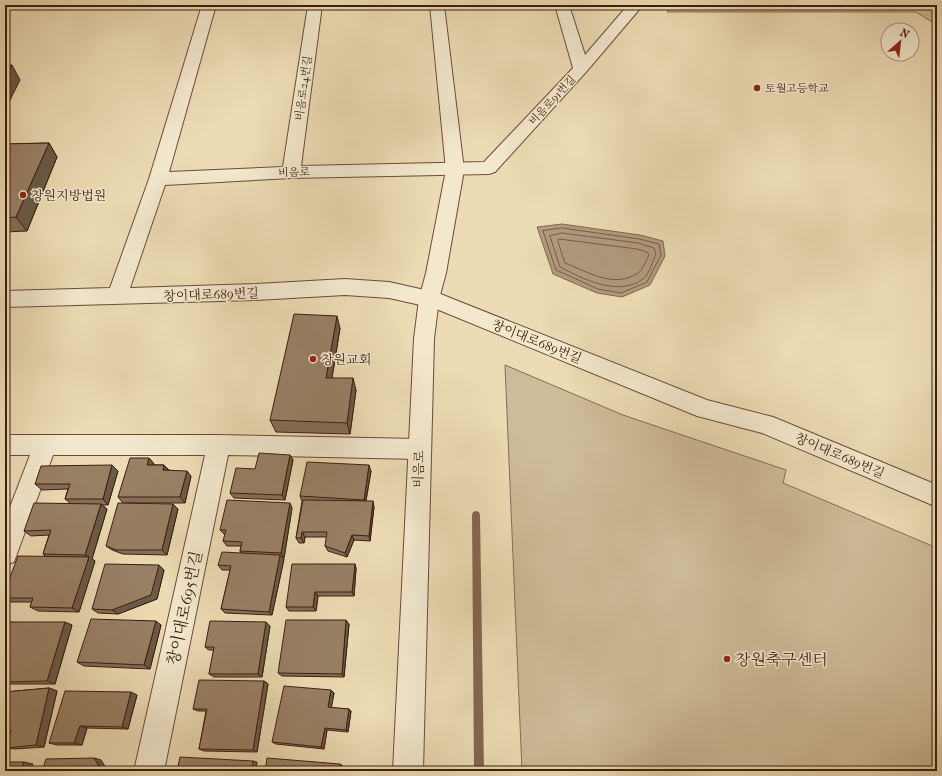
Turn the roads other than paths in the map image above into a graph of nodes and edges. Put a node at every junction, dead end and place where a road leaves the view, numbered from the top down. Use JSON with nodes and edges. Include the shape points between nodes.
{"nodes":[{"id":1,"x":209,"y":5,"type":"edge"},
{"id":2,"x":315,"y":5,"type":"edge"},
{"id":3,"x":437,"y":5,"type":"edge"},
{"id":4,"x":562,"y":5,"type":"edge"},
{"id":5,"x":636,"y":5,"type":"edge"},
{"id":6,"x":581,"y":69,"type":"junction"},
{"id":7,"x":455,"y":170,"type":"junction"},
{"id":8,"x":291,"y":172,"type":"junction"},
{"id":9,"x":158,"y":179,"type":"junction"},
{"id":10,"x":117,"y":296,"type":"junction"},
{"id":11,"x":5,"y":299,"type":"edge"},
{"id":12,"x":429,"y":299,"type":"junction"},
{"id":13,"x":5,"y":445,"type":"edge"},
{"id":14,"x":45,"y":445,"type":"junction"},
{"id":15,"x":219,"y":445,"type":"junction"},
{"id":16,"x":419,"y":448,"type":"junction"},
{"id":17,"x":937,"y":496,"type":"edge"},
{"id":18,"x":5,"y":553,"type":"edge"},
{"id":19,"x":149,"y":771,"type":"edge"},
{"id":20,"x":408,"y":771,"type":"edge"}],
"edges":[{"from":1,"to":9,"type":"street"},
{"from":2,"to":8,"type":"street","name":"비음로24번길"},
{"from":3,"to":7,"type":"street","name":"비음로"},
{"from":4,"to":6,"type":"street"},
{"from":5,"to":6,"type":"street","name":"비음로91번길"},
{"from":6,"to":7,"type":"street","name":"비음로91번길","via":[[489,168]]},
{"from":7,"to":8,"type":"street","name":"비음로"},
{"from":7,"to":12,"type":"street","name":"비음로"},
{"from":8,"to":9,"type":"street","name":"비음로"},
{"from":9,"to":10,"type":"street"},
{"from":10,"to":11,"type":"street","name":"창이대로689번길"},
{"from":10,"to":12,"type":"street","name":"창이대로689번길","via":[[345,287],[389,290]]},
{"from":12,"to":16,"type":"street","name":"비음로","via":[[424,339]]},
{"from":12,"to":17,"type":"street","name":"창이대로689번길","via":[[704,409],[765,424]]},
{"from":13,"to":14,"type":"street"},
{"from":14,"to":15,"type":"street"},
{"from":14,"to":18,"type":"street"},
{"from":15,"to":16,"type":"street"},
{"from":15,"to":19,"type":"street","name":"창이대로695번길"},
{"from":16,"to":20,"type":"street","name":"비음로"}]}
